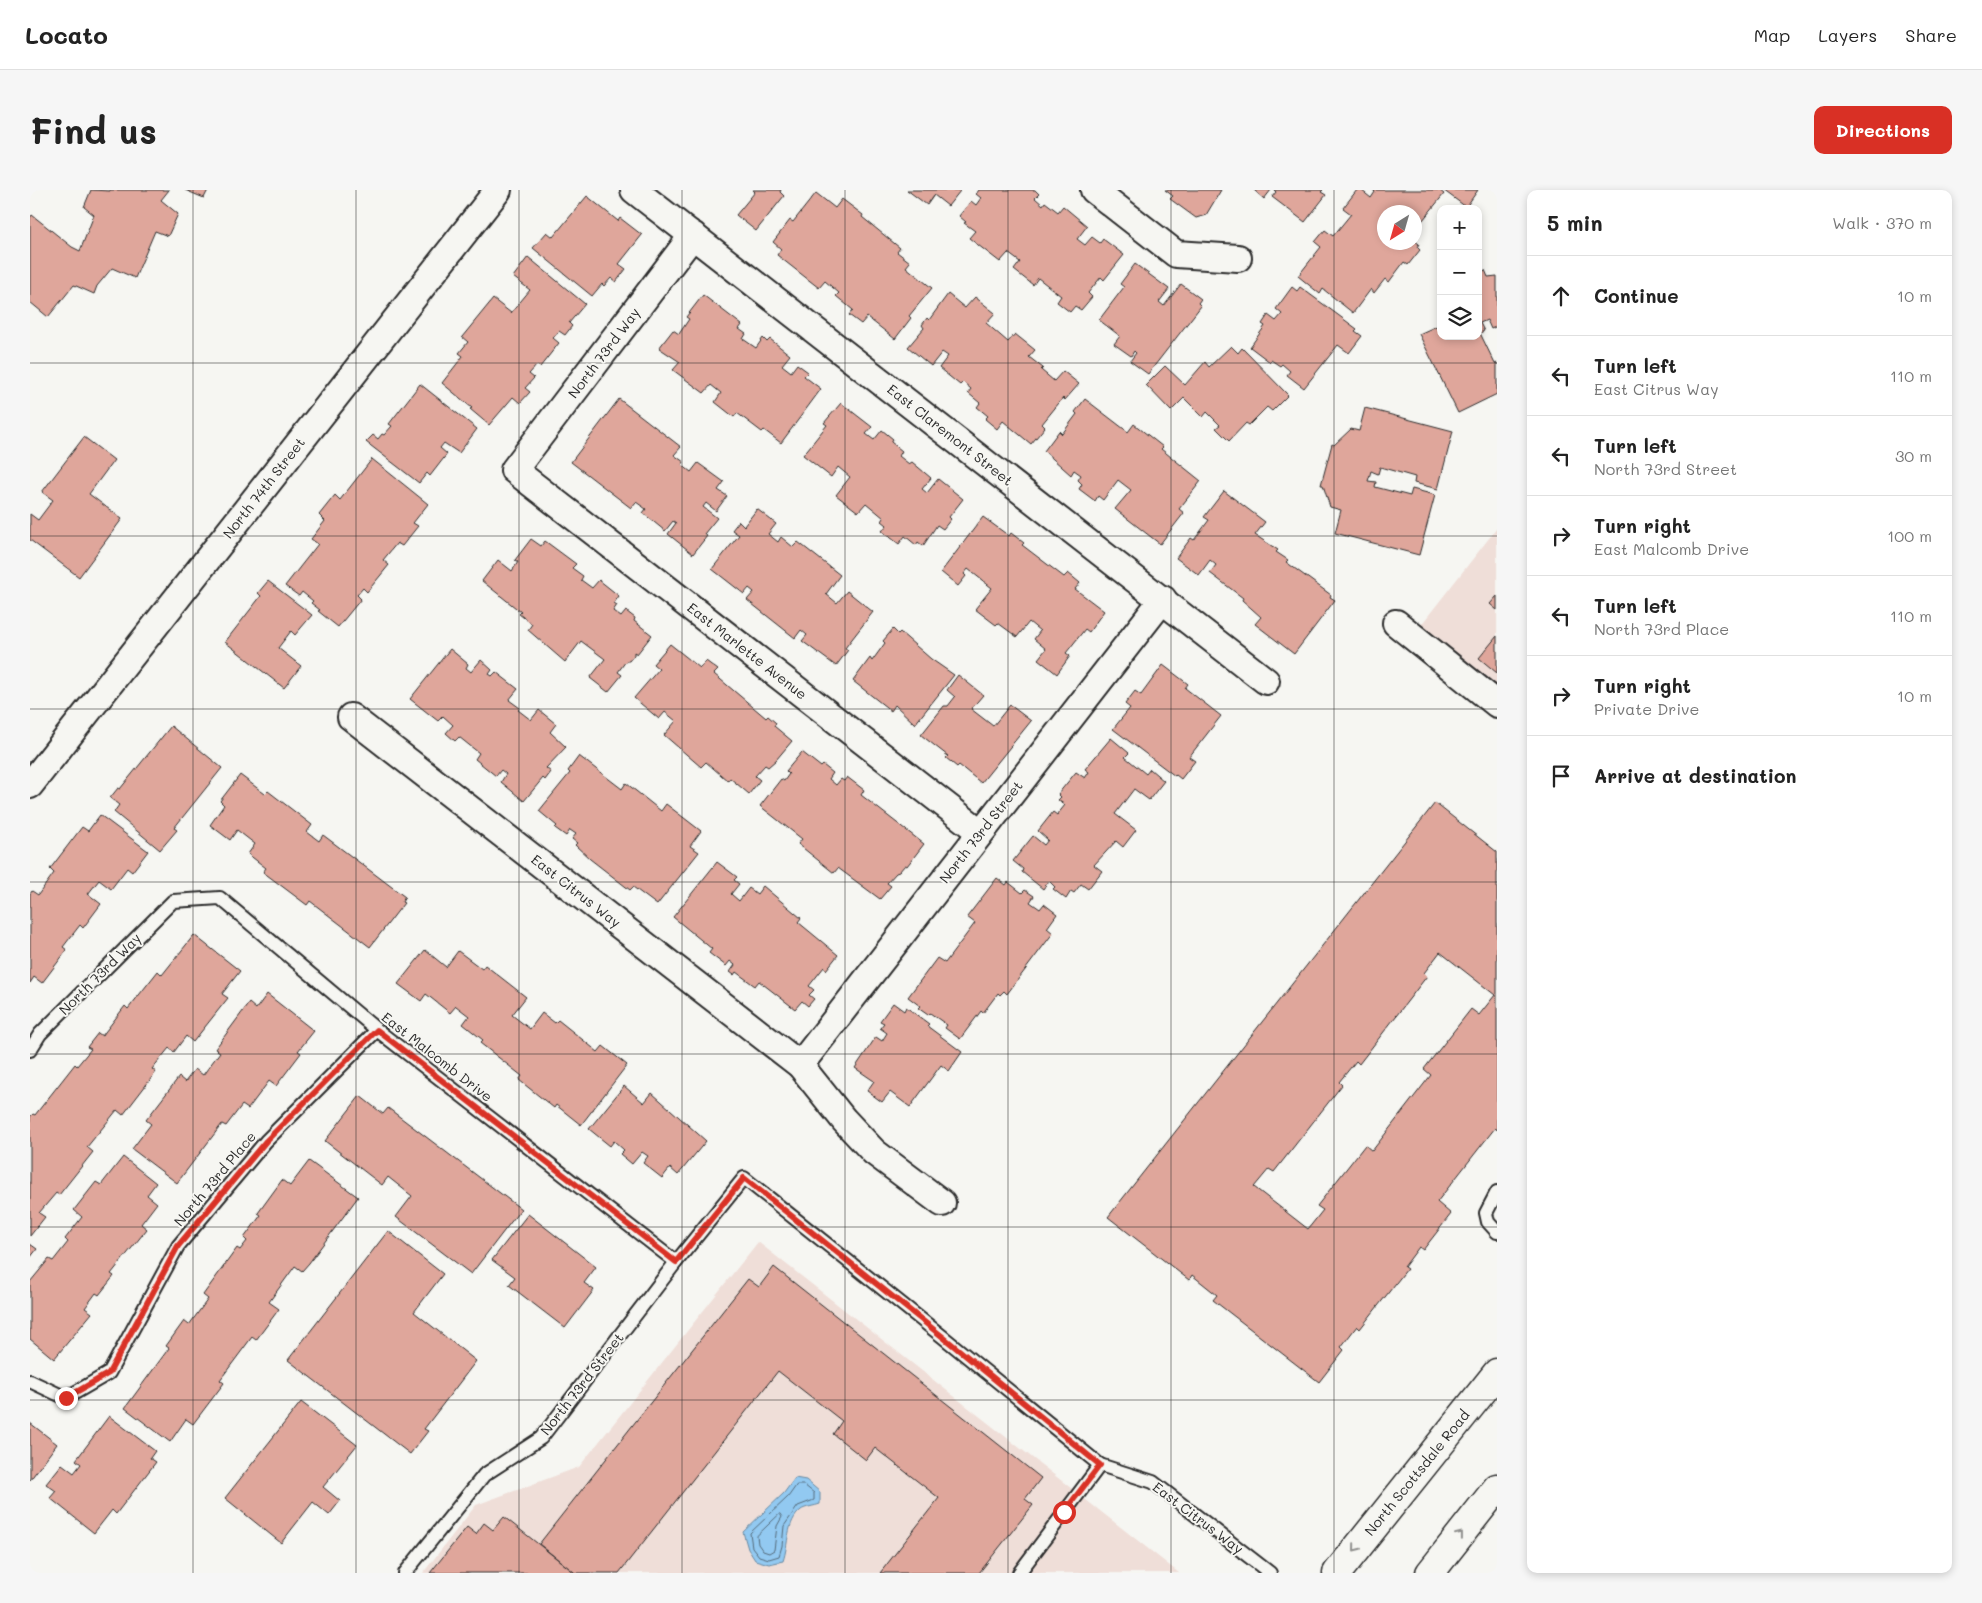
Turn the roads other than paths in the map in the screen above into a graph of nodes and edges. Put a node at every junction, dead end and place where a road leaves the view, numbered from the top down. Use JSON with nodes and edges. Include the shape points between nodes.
{"nodes":[{"id":1,"x":498,"y":190,"type":"edge"},
{"id":2,"x":634,"y":190,"type":"edge"},
{"id":3,"x":1094,"y":190,"type":"edge"},
{"id":4,"x":693,"y":235,"type":"junction"},
{"id":5,"x":1238,"y":258,"type":"dead end"},
{"id":6,"x":514,"y":470,"type":"joint"},
{"id":7,"x":1163,"y":600,"type":"junction"},
{"id":8,"x":1396,"y":623,"type":"dead end"},
{"id":9,"x":1266,"y":681,"type":"dead end"},
{"id":10,"x":1497,"y":704,"type":"edge"},
{"id":11,"x":351,"y":718,"type":"dead end"},
{"id":12,"x":30,"y":785,"type":"edge"},
{"id":13,"x":980,"y":832,"type":"junction"},
{"id":14,"x":173,"y":901,"type":"joint"},
{"id":15,"x":377,"y":1030,"type":"junction"},
{"id":16,"x":30,"y":1050,"type":"edge"},
{"id":17,"x":800,"y":1065,"type":"junction"},
{"id":18,"x":744,"y":1178,"type":"joint"},
{"id":19,"x":1497,"y":1192,"type":"edge"},
{"id":20,"x":942,"y":1202,"type":"dead end"},
{"id":21,"x":1497,"y":1232,"type":"edge"},
{"id":22,"x":676,"y":1262,"type":"junction"},
{"id":23,"x":1497,"y":1373,"type":"edge"},
{"id":24,"x":30,"y":1381,"type":"edge"},
{"id":25,"x":1100,"y":1465,"type":"junction"},
{"id":26,"x":1497,"y":1488,"type":"edge"},
{"id":27,"x":405,"y":1573,"type":"edge"},
{"id":28,"x":1019,"y":1573,"type":"edge"},
{"id":29,"x":1270,"y":1573,"type":"edge"},
{"id":30,"x":1336,"y":1573,"type":"edge"},
{"id":31,"x":1430,"y":1573,"type":"edge"}],
"edges":[{"from":1,"to":12,"type":"street","name":"North 74th Street"},
{"from":2,"to":4,"type":"street","name":"East Claremont Street"},
{"from":3,"to":5,"type":"street","via":[[1176,254]]},
{"from":4,"to":6,"type":"street","name":"North 73rd Way"},
{"from":4,"to":7,"type":"street","name":"East Claremont Street"},
{"from":6,"to":13,"type":"street","name":"East Marlette Avenue"},
{"from":7,"to":9,"type":"street","name":"East Claremont Street"},
{"from":7,"to":13,"type":"street","name":"North 73rd Street"},
{"from":8,"to":10,"type":"street"},
{"from":11,"to":17,"type":"street","name":"East Citrus Way"},
{"from":13,"to":17,"type":"street","name":"North 73rd Street"},
{"from":14,"to":15,"type":"lane","name":"East Malcomb Drive","via":[[220,898]]},
{"from":14,"to":16,"type":"lane","name":"North 73rd Way","via":[[40,1034]]},
{"from":15,"to":22,"type":"lane","name":"East Malcomb Drive"},
{"from":15,"to":24,"type":"lane","name":"North 73rd Place","via":[[266,1141],[178,1246],[109,1373],[66,1398]]},
{"from":17,"to":20,"type":"street","name":"East Citrus Way","via":[[874,1152]]},
{"from":18,"to":22,"type":"lane","name":"North 73rd Street"},
{"from":18,"to":25,"type":"lane","name":"East Citrus Way"},
{"from":19,"to":21,"type":"lane","via":[[1486,1213],[1488,1222]]},
{"from":22,"to":27,"type":"lane","name":"North 73rd Street","via":[[541,1438],[484,1475]]},
{"from":23,"to":30,"type":"main road","name":"North Scottsdale Road","one_way":true},
{"from":25,"to":28,"type":"lane"},
{"from":25,"to":29,"type":"lane","name":"East Citrus Way","via":[[1153,1482]]},
{"from":31,"to":26,"type":"main road","one_way":true}]}
